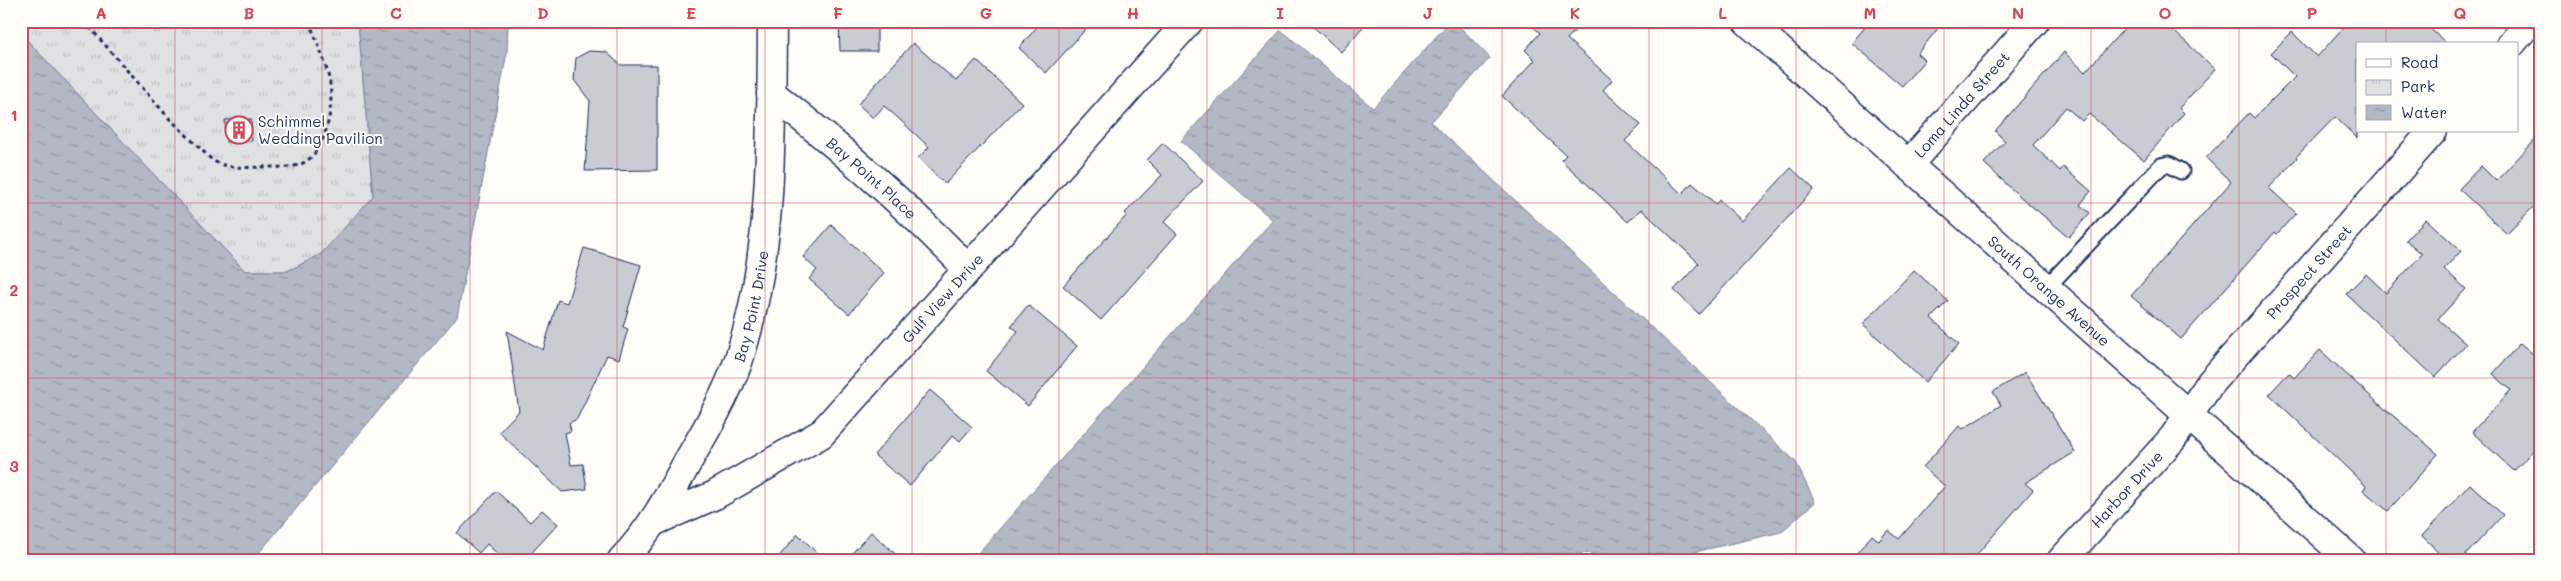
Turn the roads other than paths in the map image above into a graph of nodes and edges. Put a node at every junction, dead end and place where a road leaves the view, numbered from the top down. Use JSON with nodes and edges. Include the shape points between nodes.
{"nodes":[{"id":1,"x":772,"y":21,"type":"edge"},
{"id":2,"x":1189,"y":21,"type":"edge"},
{"id":3,"x":1747,"y":21,"type":"edge"},
{"id":4,"x":2035,"y":21,"type":"edge"},
{"id":5,"x":2530,"y":21,"type":"edge"},
{"id":6,"x":2513,"y":42,"type":"edge"},
{"id":7,"x":771,"y":93,"type":"junction"},
{"id":8,"x":2432,"y":132,"type":"edge"},
{"id":9,"x":1908,"y":165,"type":"junction"},
{"id":10,"x":2181,"y":171,"type":"dead end"},
{"id":11,"x":968,"y":269,"type":"junction"},
{"id":12,"x":2046,"y":288,"type":"junction"},
{"id":13,"x":2187,"y":414,"type":"junction"},
{"id":14,"x":655,"y":521,"type":"junction"},
{"id":15,"x":622,"y":560,"type":"edge"},
{"id":16,"x":2062,"y":560,"type":"edge"},
{"id":17,"x":2351,"y":560,"type":"edge"}],
"edges":[{"from":1,"to":7,"type":"street","name":"Bay Point Drive"},
{"from":2,"to":11,"type":"street","name":"Gulf View Drive"},
{"from":3,"to":9,"type":"street","name":"South Orange Avenue"},
{"from":4,"to":9,"type":"street","name":"Loma Linda Street"},
{"from":5,"to":6,"type":"street"},
{"from":7,"to":11,"type":"street","name":"Bay Point Place","via":[[830,140]]},
{"from":7,"to":14,"type":"street","name":"Bay Point Drive","via":[[766,229],[751,316],[738,362],[721,403]]},
{"from":8,"to":13,"type":"street","name":"Prospect Street","via":[[2211,382]]},
{"from":9,"to":12,"type":"street","name":"South Orange Avenue"},
{"from":10,"to":12,"type":"lane","via":[[2169,164],[2161,166]]},
{"from":11,"to":14,"type":"street","name":"Gulf View Drive","via":[[821,434],[715,494]]},
{"from":12,"to":13,"type":"street","name":"South Orange Avenue"},
{"from":13,"to":16,"type":"street","name":"Harbor Drive","via":[[2173,438]]},
{"from":13,"to":17,"type":"street","name":"South Orange Avenue"},
{"from":14,"to":15,"type":"street","name":"Bay Point Drive"}]}
